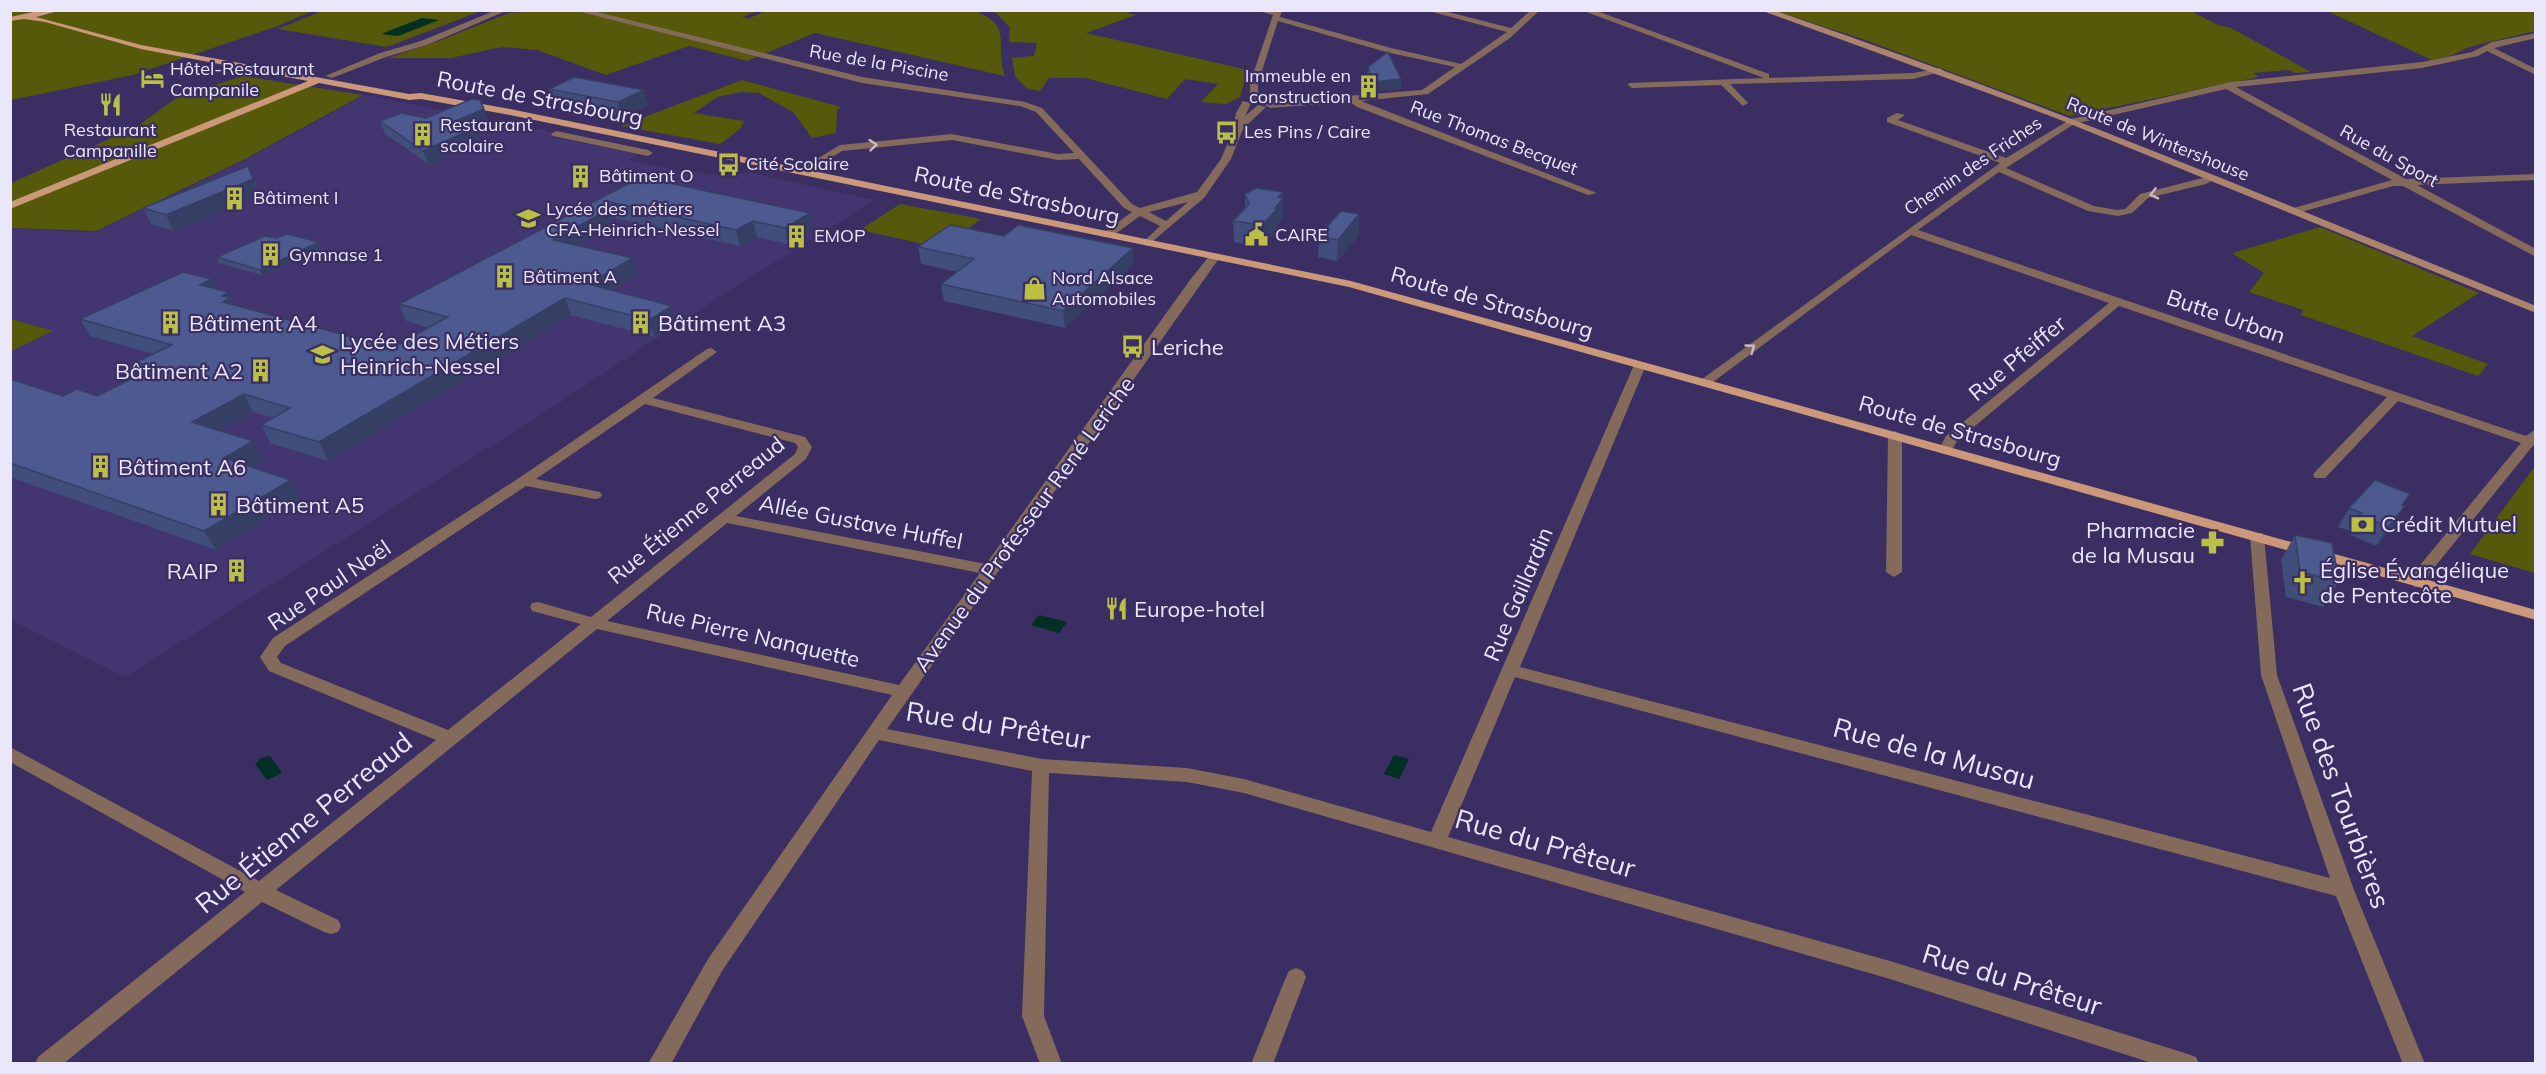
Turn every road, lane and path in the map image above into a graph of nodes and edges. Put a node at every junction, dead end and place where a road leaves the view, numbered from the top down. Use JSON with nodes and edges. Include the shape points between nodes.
{"nodes":[{"id":1,"x":60,"y":10,"type":"edge"},
{"id":2,"x":504,"y":10,"type":"edge"},
{"id":3,"x":577,"y":10,"type":"edge"},
{"id":4,"x":1260,"y":10,"type":"edge"},
{"id":5,"x":1429,"y":10,"type":"edge"},
{"id":6,"x":1536,"y":10,"type":"edge"},
{"id":7,"x":1585,"y":10,"type":"edge"},
{"id":8,"x":1764,"y":10,"type":"edge"},
{"id":9,"x":1277,"y":14,"type":"edge"},
{"id":10,"x":27,"y":18,"type":"junction"},
{"id":11,"x":10,"y":19,"type":"edge"},
{"id":12,"x":1513,"y":31,"type":"junction"},
{"id":13,"x":2535,"y":35,"type":"edge"},
{"id":14,"x":2485,"y":48,"type":"junction"},
{"id":15,"x":196,"y":54,"type":"junction"},
{"id":16,"x":1460,"y":66,"type":"junction"},
{"id":17,"x":1736,"y":66,"type":"junction"},
{"id":18,"x":1940,"y":71,"type":"junction"},
{"id":19,"x":2535,"y":73,"type":"edge"},
{"id":20,"x":324,"y":78,"type":"junction"},
{"id":21,"x":1749,"y":80,"type":"junction"},
{"id":22,"x":1776,"y":80,"type":"junction"},
{"id":23,"x":1722,"y":81,"type":"junction"},
{"id":24,"x":1254,"y":84,"type":"junction"},
{"id":25,"x":1632,"y":85,"type":"dead end"},
{"id":26,"x":2227,"y":86,"type":"junction"},
{"id":27,"x":1364,"y":98,"type":"junction"},
{"id":28,"x":1352,"y":99,"type":"junction"},
{"id":29,"x":1249,"y":101,"type":"junction"},
{"id":30,"x":1266,"y":102,"type":"junction"},
{"id":31,"x":1743,"y":103,"type":"dead end"},
{"id":32,"x":1384,"y":114,"type":"junction"},
{"id":33,"x":1900,"y":115,"type":"dead end"},
{"id":34,"x":2071,"y":122,"type":"junction"},
{"id":35,"x":1238,"y":129,"type":"junction"},
{"id":36,"x":556,"y":134,"type":"dead end"},
{"id":37,"x":648,"y":153,"type":"dead end"},
{"id":38,"x":1080,"y":156,"type":"junction"},
{"id":39,"x":2003,"y":165,"type":"junction"},
{"id":40,"x":800,"y":172,"type":"junction"},
{"id":41,"x":2210,"y":177,"type":"junction"},
{"id":42,"x":2530,"y":177,"type":"edge"},
{"id":43,"x":2403,"y":182,"type":"junction"},
{"id":44,"x":2535,"y":183,"type":"edge"},
{"id":45,"x":1592,"y":193,"type":"dead end"},
{"id":46,"x":1200,"y":196,"type":"junction"},
{"id":47,"x":10,"y":206,"type":"edge"},
{"id":48,"x":1138,"y":211,"type":"junction"},
{"id":49,"x":2294,"y":212,"type":"junction"},
{"id":50,"x":1167,"y":225,"type":"junction"},
{"id":51,"x":1910,"y":231,"type":"junction"},
{"id":52,"x":1107,"y":235,"type":"junction"},
{"id":53,"x":1147,"y":243,"type":"junction"},
{"id":54,"x":2535,"y":254,"type":"edge"},
{"id":55,"x":1214,"y":257,"type":"junction"},
{"id":56,"x":2118,"y":301,"type":"junction"},
{"id":57,"x":2535,"y":310,"type":"edge"},
{"id":58,"x":711,"y":352,"type":"dead end"},
{"id":59,"x":1640,"y":365,"type":"junction"},
{"id":60,"x":1704,"y":382,"type":"junction"},
{"id":61,"x":2395,"y":396,"type":"junction"},
{"id":62,"x":644,"y":399,"type":"junction"},
{"id":63,"x":1895,"y":435,"type":"junction"},
{"id":64,"x":2532,"y":437,"type":"edge"},
{"id":65,"x":1946,"y":449,"type":"junction"},
{"id":66,"x":2320,"y":475,"type":"dead end"},
{"id":67,"x":524,"y":481,"type":"junction"},
{"id":68,"x":595,"y":495,"type":"dead end"},
{"id":69,"x":723,"y":518,"type":"junction"},
{"id":70,"x":2257,"y":536,"type":"junction"},
{"id":71,"x":991,"y":570,"type":"junction"},
{"id":72,"x":1894,"y":572,"type":"dead end"},
{"id":73,"x":2420,"y":583,"type":"junction"},
{"id":74,"x":537,"y":607,"type":"dead end"},
{"id":75,"x":2535,"y":615,"type":"edge"},
{"id":76,"x":593,"y":623,"type":"junction"},
{"id":77,"x":1510,"y":670,"type":"junction"},
{"id":78,"x":904,"y":692,"type":"junction"},
{"id":79,"x":875,"y":733,"type":"junction"},
{"id":80,"x":450,"y":738,"type":"junction"},
{"id":81,"x":10,"y":753,"type":"edge"},
{"id":82,"x":1041,"y":766,"type":"junction"},
{"id":83,"x":1437,"y":841,"type":"junction"},
{"id":84,"x":2344,"y":890,"type":"junction"},
{"id":85,"x":261,"y":891,"type":"junction"},
{"id":86,"x":331,"y":926,"type":"dead end"},
{"id":87,"x":1296,"y":977,"type":"dead end"},
{"id":88,"x":46,"y":1064,"type":"edge"},
{"id":89,"x":659,"y":1064,"type":"edge"},
{"id":90,"x":1051,"y":1064,"type":"edge"},
{"id":91,"x":1263,"y":1064,"type":"edge"},
{"id":92,"x":2188,"y":1064,"type":"edge"},
{"id":93,"x":2414,"y":1064,"type":"edge"}],
"edges":[{"from":1,"to":10,"type":"main road"},
{"from":1,"to":15,"type":"main road","name":"Route de Strasbourg","via":[[62,16],[91,27]]},
{"from":2,"to":20,"type":"street"},
{"from":3,"to":38,"type":"street","name":"Rue de la Piscine","via":[[862,80],[1022,104],[1039,110]]},
{"from":4,"to":9,"type":"street"},
{"from":5,"to":12,"type":"street"},
{"from":6,"to":12,"type":"street"},
{"from":7,"to":17,"type":"street"},
{"from":8,"to":18,"type":"street","name":"Route de Wintershouse"},
{"from":9,"to":16,"type":"street","via":[[1389,50]]},
{"from":9,"to":24,"type":"street"},
{"from":10,"to":11,"type":"main road"},
{"from":10,"to":15,"type":"main road","name":"Route de Strasbourg"},
{"from":12,"to":16,"type":"street"},
{"from":13,"to":14,"type":"street","name":"Chemin des Friches"},
{"from":14,"to":19,"type":"street"},
{"from":14,"to":26,"type":"street","name":"Chemin des Friches","via":[[2475,54],[2406,68]]},
{"from":15,"to":20,"type":"main road","name":"Route de Strasbourg"},
{"from":16,"to":27,"type":"street","via":[[1425,92]]},
{"from":17,"to":21,"type":"street"},
{"from":17,"to":22,"type":"street"},
{"from":18,"to":22,"type":"street","via":[[1913,76]]},
{"from":18,"to":34,"type":"street","name":"Route de Wintershouse"},
{"from":20,"to":40,"type":"main road","name":"Route de Strasbourg"},
{"from":20,"to":47,"type":"main road"},
{"from":21,"to":22,"type":"street"},
{"from":21,"to":23,"type":"street"},
{"from":23,"to":25,"type":"street"},
{"from":23,"to":31,"type":"street"},
{"from":24,"to":29,"type":"street"},
{"from":24,"to":30,"type":"street"},
{"from":26,"to":34,"type":"street","name":"Chemin des Friches"},
{"from":26,"to":43,"type":"street","name":"Rue du Sport"},
{"from":27,"to":28,"type":"street"},
{"from":27,"to":32,"type":"street","name":"Rue Thomas Becquet"},
{"from":28,"to":30,"type":"street"},
{"from":28,"to":32,"type":"street","name":"Rue Thomas Becquet"},
{"from":29,"to":30,"type":"street"},
{"from":29,"to":35,"type":"street","via":[[1240,114]]},
{"from":30,"to":35,"type":"street"},
{"from":32,"to":45,"type":"street","name":"Rue Thomas Becquet"},
{"from":33,"to":39,"type":"street","via":[[1890,120]]},
{"from":34,"to":39,"type":"street","name":"Chemin des Friches"},
{"from":34,"to":41,"type":"street","name":"Route de Wintershouse"},
{"from":35,"to":46,"type":"street","via":[[1224,162]]},
{"from":36,"to":37,"type":"street"},
{"from":40,"to":38,"type":"street","one_way":true,"via":[[840,148],[952,137],[1058,157]]},
{"from":38,"to":48,"type":"street","name":"Rue de la Piscine","via":[[1128,206]]},
{"from":41,"to":39,"type":"street","one_way":true,"via":[[2144,196],[2128,211],[2118,213],[2092,209]]},
{"from":39,"to":51,"type":"street","name":"Chemin des Friches"},
{"from":40,"to":52,"type":"main road","name":"Route de Strasbourg"},
{"from":41,"to":49,"type":"street","name":"Route de Wintershouse"},
{"from":42,"to":43,"type":"street"},
{"from":42,"to":44,"type":"street"},
{"from":43,"to":49,"type":"street"},
{"from":43,"to":54,"type":"street","name":"Rue du Sport"},
{"from":46,"to":48,"type":"street"},
{"from":46,"to":50,"type":"street"},
{"from":48,"to":50,"type":"street","name":"Rue de la Piscine"},
{"from":48,"to":52,"type":"street"},
{"from":49,"to":57,"type":"street","name":"Route de Wintershouse"},
{"from":50,"to":53,"type":"street"},
{"from":51,"to":56,"type":"street","name":"Butte Urban"},
{"from":60,"to":51,"type":"street","name":"Chemin des Friches","one_way":true},
{"from":52,"to":53,"type":"main road","name":"Route de Strasbourg"},
{"from":53,"to":55,"type":"main road","name":"Route de Strasbourg"},
{"from":55,"to":59,"type":"main road","name":"Route de Strasbourg","via":[[1351,284]]},
{"from":55,"to":71,"type":"street","name":"Avenue du Professeur René Leriche"},
{"from":56,"to":61,"type":"street","name":"Butte Urban"},
{"from":56,"to":65,"type":"street","name":"Rue Pfeiffer","via":[[1951,439]]},
{"from":58,"to":62,"type":"street","name":"Rue Paul Noël"},
{"from":59,"to":60,"type":"main road","name":"Route de Strasbourg"},
{"from":59,"to":77,"type":"street","name":"Rue Gaillardin"},
{"from":60,"to":63,"type":"main road","name":"Route de Strasbourg"},
{"from":61,"to":64,"type":"street","name":"Butte Urban"},
{"from":61,"to":66,"type":"street"},
{"from":62,"to":67,"type":"street","name":"Rue Paul Noël"},
{"from":62,"to":69,"type":"street","name":"Rue Étienne Perreaud","via":[[800,440],[805,447],[801,456]]},
{"from":63,"to":65,"type":"main road","name":"Route de Strasbourg"},
{"from":63,"to":72,"type":"street"},
{"from":64,"to":73,"type":"street","via":[[2421,573]]},
{"from":65,"to":70,"type":"main road","name":"Route de Strasbourg"},
{"from":67,"to":68,"type":"street"},
{"from":67,"to":80,"type":"street","name":"Rue Paul Noël","via":[[279,642],[268,657],[275,667]]},
{"from":69,"to":71,"type":"street","name":"Allée Gustave Huffel"},
{"from":69,"to":76,"type":"street","name":"Rue Étienne Perreaud"},
{"from":70,"to":73,"type":"main road","name":"Route de Strasbourg"},
{"from":70,"to":84,"type":"street","name":"Rue des Tourbières","via":[[2269,675]]},
{"from":71,"to":78,"type":"street","name":"Avenue du Professeur René Leriche"},
{"from":73,"to":75,"type":"main road","name":"Route de Strasbourg"},
{"from":74,"to":76,"type":"street"},
{"from":76,"to":78,"type":"street","name":"Rue Pierre Nanquette"},
{"from":76,"to":80,"type":"street","name":"Rue Étienne Perreaud"},
{"from":77,"to":83,"type":"street","name":"Rue Gaillardin"},
{"from":77,"to":84,"type":"street","name":"Rue de la Musau"},
{"from":78,"to":79,"type":"street","name":"Avenue du Professeur René Leriche"},
{"from":79,"to":82,"type":"street","name":"Rue du Prêteur"},
{"from":79,"to":89,"type":"street","name":"Avenue du Professeur René Leriche","via":[[715,965]]},
{"from":80,"to":85,"type":"street","name":"Rue Étienne Perreaud"},
{"from":81,"to":85,"type":"street"},
{"from":82,"to":83,"type":"street","name":"Rue du Prêteur","via":[[1187,775],[1244,786]]},
{"from":82,"to":90,"type":"street","via":[[1033,1016]]},
{"from":83,"to":92,"type":"street","name":"Rue du Prêteur","via":[[1890,970]]},
{"from":84,"to":93,"type":"street","name":"Rue des Tourbières"},
{"from":85,"to":86,"type":"street"},
{"from":85,"to":88,"type":"street","name":"Rue Étienne Perreaud"},
{"from":87,"to":91,"type":"street"}]}
